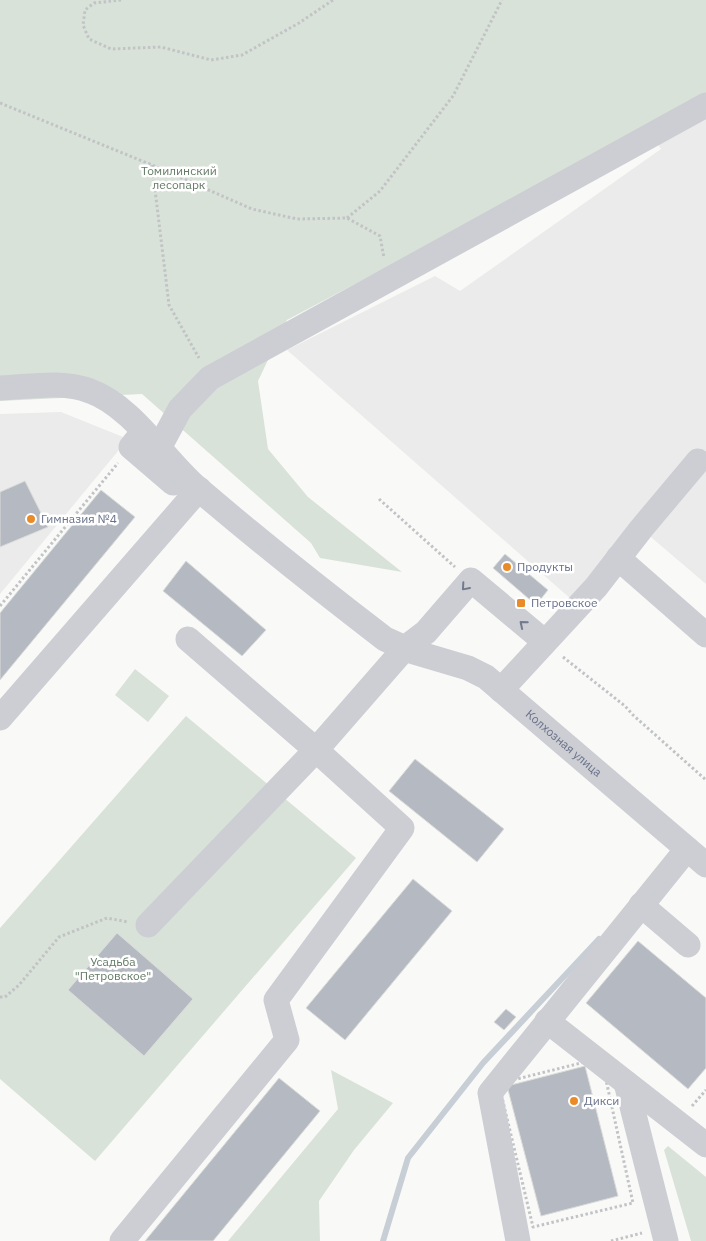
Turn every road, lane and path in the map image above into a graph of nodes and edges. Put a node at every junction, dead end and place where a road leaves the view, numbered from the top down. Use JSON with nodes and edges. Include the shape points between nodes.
{"nodes":[{"id":1,"x":121,"y":0,"type":"edge"},
{"id":2,"x":333,"y":0,"type":"edge"},
{"id":3,"x":502,"y":0,"type":"edge"},
{"id":4,"x":0,"y":104,"type":"edge"},
{"id":5,"x":706,"y":105,"type":"edge"},
{"id":6,"x":152,"y":165,"type":"junction"},
{"id":7,"x":346,"y":218,"type":"junction"},
{"id":8,"x":388,"y":279,"type":"junction"},
{"id":9,"x":210,"y":378,"type":"junction"},
{"id":10,"x":0,"y":388,"type":"edge"},
{"id":11,"x":139,"y":443,"type":"junction"},
{"id":12,"x":698,"y":461,"type":"dead end"},
{"id":13,"x":195,"y":493,"type":"junction"},
{"id":14,"x":379,"y":499,"type":"dead end"},
{"id":15,"x":618,"y":558,"type":"junction"},
{"id":16,"x":471,"y":580,"type":"junction"},
{"id":17,"x":0,"y":606,"type":"edge"},
{"id":18,"x":706,"y":635,"type":"edge"},
{"id":19,"x":188,"y":639,"type":"dead end"},
{"id":20,"x":545,"y":642,"type":"junction"},
{"id":21,"x":405,"y":648,"type":"junction"},
{"id":22,"x":501,"y":690,"type":"junction"},
{"id":23,"x":0,"y":718,"type":"edge"},
{"id":24,"x":316,"y":750,"type":"junction"},
{"id":25,"x":706,"y":780,"type":"edge"},
{"id":26,"x":687,"y":849,"type":"junction"},
{"id":27,"x":706,"y":865,"type":"edge"},
{"id":28,"x":641,"y":905,"type":"junction"},
{"id":29,"x":148,"y":924,"type":"joint"},
{"id":30,"x":688,"y":944,"type":"dead end"},
{"id":31,"x":0,"y":997,"type":"edge"},
{"id":32,"x":547,"y":1021,"type":"junction"},
{"id":33,"x":513,"y":1080,"type":"joint"},
{"id":34,"x":626,"y":1082,"type":"junction"},
{"id":35,"x":706,"y":1145,"type":"edge"},
{"id":36,"x":122,"y":1241,"type":"edge"},
{"id":37,"x":518,"y":1241,"type":"edge"},
{"id":38,"x":666,"y":1241,"type":"edge"}],
"edges":[{"from":1,"to":2,"type":"path","via":[[94,3],[85,10],[83,25],[89,39],[111,49],[161,47],[211,60],[242,54]]},
{"from":3,"to":7,"type":"path","via":[[453,96],[380,191]]},
{"from":4,"to":6,"type":"path"},
{"from":5,"to":8,"type":"street"},
{"from":6,"to":7,"type":"path","via":[[252,209],[297,219]]},
{"from":6,"to":9,"type":"path","via":[[169,305]]},
{"from":7,"to":8,"type":"path","via":[[380,236]]},
{"from":8,"to":9,"type":"street"},
{"from":9,"to":11,"type":"street","via":[[180,409]]},
{"from":10,"to":11,"type":"street","name":"Колхозная улица","via":[[64,385],[89,390],[130,417]]},
{"from":11,"to":13,"type":"street","name":"Колхозная улица"},
{"from":11,"to":17,"type":"path"},
{"from":12,"to":15,"type":"street"},
{"from":13,"to":21,"type":"street","name":"Колхозная улица","via":[[385,639]]},
{"from":13,"to":23,"type":"street"},
{"from":14,"to":16,"type":"path"},
{"from":15,"to":18,"type":"street"},
{"from":15,"to":20,"type":"street"},
{"from":20,"to":16,"type":"street","one_way":true},
{"from":16,"to":21,"type":"street","one_way":true,"via":[[426,632]]},
{"from":19,"to":24,"type":"street"},
{"from":20,"to":22,"type":"street"},
{"from":20,"to":25,"type":"path","via":[[625,706]]},
{"from":21,"to":22,"type":"street","name":"Колхозная улица","via":[[468,668]]},
{"from":21,"to":24,"type":"street"},
{"from":22,"to":26,"type":"street","name":"Колхозная улица"},
{"from":24,"to":29,"type":"street"},
{"from":24,"to":36,"type":"street","via":[[402,828],[276,1000],[287,1040]]},
{"from":26,"to":27,"type":"street","name":"Колхозная улица"},
{"from":26,"to":28,"type":"street"},
{"from":28,"to":30,"type":"street"},
{"from":28,"to":32,"type":"street"},
{"from":29,"to":31,"type":"path","via":[[107,918],[59,937],[19,985],[5,997]]},
{"from":32,"to":34,"type":"street"},
{"from":32,"to":37,"type":"street","via":[[490,1093]]},
{"from":33,"to":33,"type":"path","via":[[585,1062],[606,1080],[633,1203],[533,1228],[500,1089]]},
{"from":34,"to":35,"type":"street"},
{"from":34,"to":38,"type":"street"}]}
